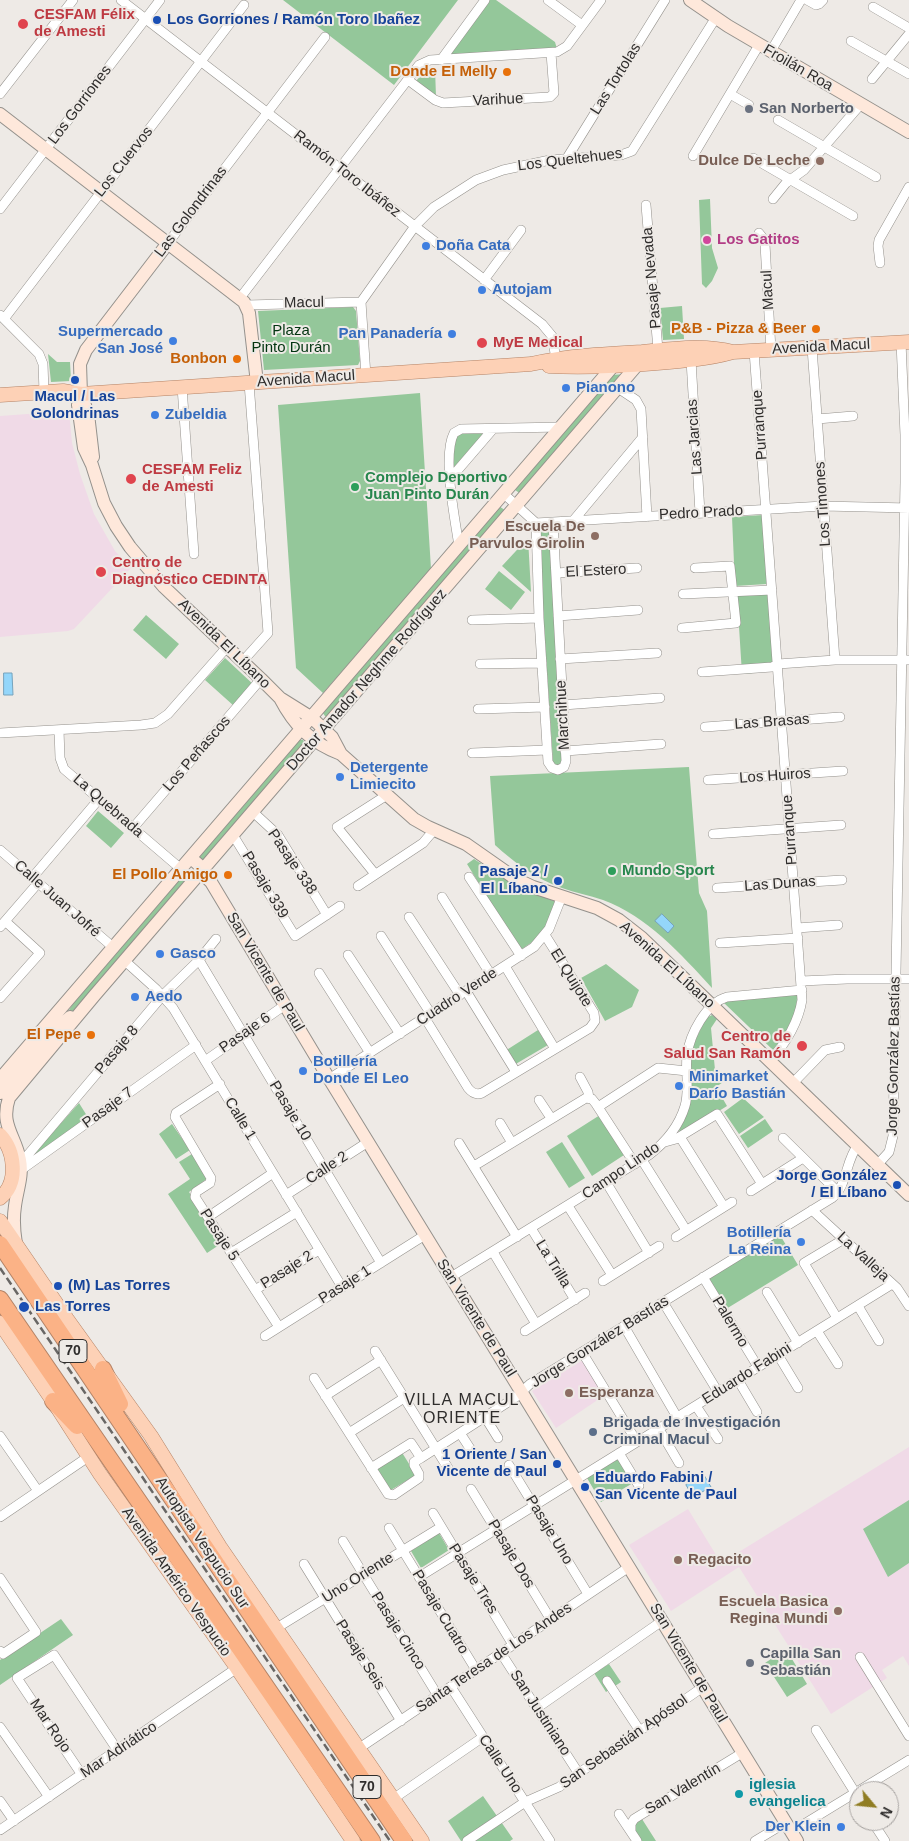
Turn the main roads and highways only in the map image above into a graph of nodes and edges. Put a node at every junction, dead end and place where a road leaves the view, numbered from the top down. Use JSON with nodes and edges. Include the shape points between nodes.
{"nodes":[{"id":1,"x":690,"y":0,"type":"edge"},
{"id":2,"x":0,"y":114,"type":"edge"},
{"id":3,"x":909,"y":132,"type":"edge"},
{"id":4,"x":168,"y":243,"type":"junction"},
{"id":5,"x":905,"y":342,"type":"edge"},
{"id":6,"x":733,"y":352,"type":"junction"},
{"id":7,"x":635,"y":358,"type":"junction"},
{"id":8,"x":531,"y":364,"type":"junction"},
{"id":9,"x":614,"y":366,"type":"junction"},
{"id":10,"x":253,"y":383,"type":"junction"},
{"id":11,"x":81,"y":394,"type":"junction"},
{"id":12,"x":0,"y":395,"type":"edge"},
{"id":13,"x":0,"y":404,"type":"edge"},
{"id":14,"x":425,"y":586,"type":"junction"},
{"id":15,"x":438,"y":597,"type":"junction"},
{"id":16,"x":280,"y":698,"type":"junction"},
{"id":17,"x":312,"y":718,"type":"junction"},
{"id":18,"x":302,"y":729,"type":"junction"},
{"id":19,"x":324,"y":729,"type":"junction"},
{"id":20,"x":314,"y":741,"type":"junction"},
{"id":21,"x":341,"y":754,"type":"junction"},
{"id":22,"x":186,"y":864,"type":"junction"},
{"id":23,"x":202,"y":872,"type":"junction"},
{"id":24,"x":82,"y":985,"type":"junction"},
{"id":25,"x":94,"y":996,"type":"junction"},
{"id":26,"x":50,"y":1034,"type":"junction"},
{"id":27,"x":0,"y":1079,"type":"edge"},
{"id":28,"x":0,"y":1093,"type":"edge"},
{"id":29,"x":0,"y":1135,"type":"edge"},
{"id":30,"x":909,"y":1195,"type":"edge"},
{"id":31,"x":0,"y":1198,"type":"edge"},
{"id":32,"x":0,"y":1222,"type":"edge"},
{"id":33,"x":0,"y":1244,"type":"edge"},
{"id":34,"x":16,"y":1244,"type":"junction"},
{"id":35,"x":0,"y":1299,"type":"edge"},
{"id":36,"x":0,"y":1323,"type":"edge"},
{"id":37,"x":102,"y":1368,"type":"junction"},
{"id":38,"x":53,"y":1401,"type":"junction"},
{"id":39,"x":146,"y":1458,"type":"junction"},
{"id":40,"x":112,"y":1463,"type":"junction"},
{"id":41,"x":791,"y":1832,"type":"edge"},
{"id":42,"x":353,"y":1841,"type":"edge"},
{"id":43,"x":372,"y":1841,"type":"edge"},
{"id":44,"x":404,"y":1841,"type":"edge"},
{"id":45,"x":422,"y":1841,"type":"edge"}],
"edges":[{"from":1,"to":3,"type":"main road","name":"Froilán Roa","via":[[715,19]]},
{"from":2,"to":4,"type":"main road"},
{"from":4,"to":10,"type":"main road","via":[[243,302],[256,364]]},
{"from":4,"to":11,"type":"main road","name":"Las Golondrinas","via":[[83,354]]},
{"from":5,"to":6,"type":"main road","name":"Avenida Macul"},
{"from":6,"to":7,"type":"main road","name":"Avenida Macul","via":[[691,360]]},
{"from":6,"to":7,"type":"main road","name":"Avenida Macul","via":[[694,347],[658,350]]},
{"from":7,"to":8,"type":"main road","name":"Avenida Macul","via":[[589,355]]},
{"from":7,"to":9,"type":"main road"},
{"from":7,"to":15,"type":"main road","name":"Doctor Amador Neghme Rodríguez","via":[[618,388]]},
{"from":8,"to":9,"type":"main road","name":"Avenida Macul"},
{"from":8,"to":10,"type":"main road","name":"Avenida Macul"},
{"from":9,"to":14,"type":"main road","name":"Doctor Amador Neghme Rodríguez"},
{"from":10,"to":11,"type":"main road","name":"Avenida Macul"},
{"from":11,"to":12,"type":"main road","name":"Avenida Macul","via":[[68,391]]},
{"from":11,"to":13,"type":"main road","name":"Avenida Macul","via":[[63,400]]},
{"from":11,"to":16,"type":"main road","name":"Avenida El Líbano","via":[[88,414],[92,464],[104,503],[116,526],[154,577]]},
{"from":14,"to":15,"type":"main road"},
{"from":14,"to":17,"type":"main road","name":"Doctor Amador Neghme Rodríguez"},
{"from":15,"to":19,"type":"main road","name":"Doctor Amador Neghme Rodríguez"},
{"from":16,"to":17,"type":"main road","name":"Avenida El Líbano"},
{"from":16,"to":18,"type":"main road","name":"Avenida El Líbano"},
{"from":17,"to":18,"type":"main road","name":"Doctor Amador Neghme Rodríguez"},
{"from":17,"to":19,"type":"main road","name":"Avenida El Líbano"},
{"from":18,"to":20,"type":"main road","name":"Avenida El Líbano"},
{"from":18,"to":22,"type":"main road","name":"Doctor Amador Neghme Rodríguez"},
{"from":19,"to":20,"type":"main road","name":"Doctor Amador Neghme Rodríguez"},
{"from":19,"to":21,"type":"main road","name":"Avenida El Líbano"},
{"from":20,"to":21,"type":"main road","name":"Avenida El Líbano"},
{"from":20,"to":23,"type":"main road","name":"Doctor Amador Neghme Rodríguez"},
{"from":21,"to":30,"type":"main road","name":"Avenida El Líbano","via":[[414,819],[466,844],[524,883],[601,910],[630,928]]},
{"from":22,"to":23,"type":"main road","name":"San Vicente de Paul","via":[[199,864]]},
{"from":22,"to":24,"type":"main road","name":"Doctor Amador Neghme Rodríguez"},
{"from":23,"to":25,"type":"main road","name":"Doctor Amador Neghme Rodríguez"},
{"from":23,"to":41,"type":"main road","name":"San Vicente de Paul"},
{"from":24,"to":26,"type":"main road","name":"Doctor Amador Neghme Rodríguez"},
{"from":24,"to":27,"type":"main road","name":"Doctor Amador Neghme Rodríguez"},
{"from":25,"to":26,"type":"main road","name":"Doctor Amador Neghme Rodríguez"},
{"from":25,"to":34,"type":"main road","name":"Doctor Amador Neghme Rodríguez","via":[[7,1103],[5,1124],[18,1151],[21,1167],[14,1212]]},
{"from":26,"to":28,"type":"main road","name":"Doctor Amador Neghme Rodríguez"},
{"from":29,"to":31,"type":"main road","via":[[13,1168],[9,1188]]},
{"from":32,"to":34,"type":"main road"},
{"from":33,"to":39,"type":"highway","name":"Autopista Vespucio Sur","number":"70"},
{"from":34,"to":37,"type":"main road"},
{"from":35,"to":40,"type":"highway","name":"Autopista Vespucio Sur","number":"70"},
{"from":36,"to":38,"type":"main road","name":"Avenida Américo Vespucio"},
{"from":37,"to":39,"type":"highway"},
{"from":37,"to":45,"type":"main road"},
{"from":38,"to":40,"type":"highway"},
{"from":38,"to":42,"type":"main road","name":"Avenida Américo Vespucio"},
{"from":39,"to":44,"type":"highway","name":"Autopista Vespucio Sur","number":"70"},
{"from":40,"to":43,"type":"highway","name":"Autopista Vespucio Sur","number":"70"}]}
